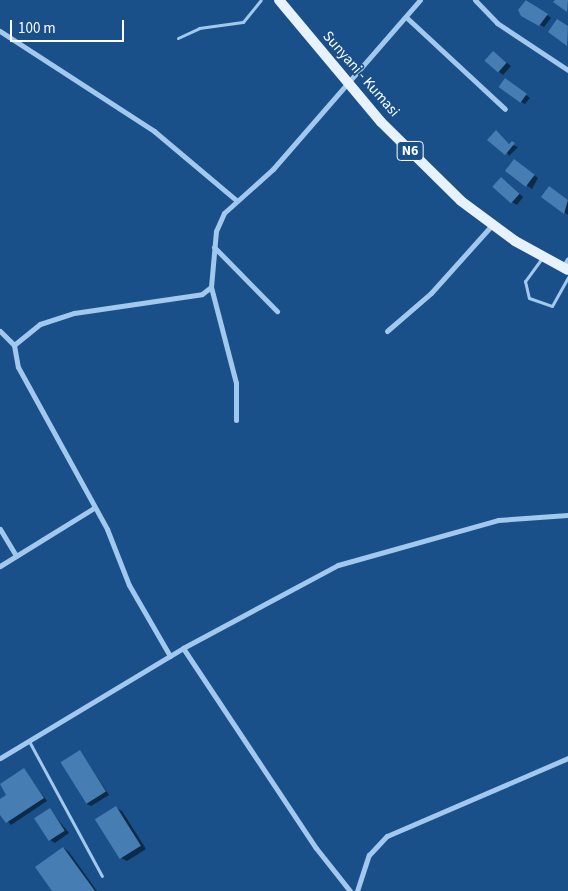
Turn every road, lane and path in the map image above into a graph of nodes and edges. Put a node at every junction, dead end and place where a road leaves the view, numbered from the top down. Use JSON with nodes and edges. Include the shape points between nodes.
{"nodes":[{"id":1,"x":261,"y":0,"type":"edge"},
{"id":2,"x":420,"y":0,"type":"edge"},
{"id":3,"x":475,"y":0,"type":"edge"},
{"id":4,"x":284,"y":2,"type":"edge"},
{"id":5,"x":406,"y":17,"type":"junction"},
{"id":6,"x":0,"y":31,"type":"edge"},
{"id":7,"x":178,"y":38,"type":"dead end"},
{"id":8,"x":568,"y":70,"type":"edge"},
{"id":9,"x":348,"y":84,"type":"junction"},
{"id":10,"x":505,"y":109,"type":"dead end"},
{"id":11,"x":236,"y":200,"type":"junction"},
{"id":12,"x":492,"y":225,"type":"junction"},
{"id":13,"x":214,"y":247,"type":"junction"},
{"id":14,"x":542,"y":258,"type":"junction"},
{"id":15,"x":567,"y":269,"type":"edge"},
{"id":16,"x":211,"y":287,"type":"junction"},
{"id":17,"x":276,"y":311,"type":"dead end"},
{"id":18,"x":387,"y":330,"type":"dead end"},
{"id":19,"x":0,"y":331,"type":"edge"},
{"id":20,"x":14,"y":345,"type":"junction"},
{"id":21,"x":236,"y":420,"type":"dead end"},
{"id":22,"x":94,"y":508,"type":"junction"},
{"id":23,"x":568,"y":515,"type":"edge"},
{"id":24,"x":0,"y":530,"type":"edge"},
{"id":25,"x":16,"y":556,"type":"junction"},
{"id":26,"x":0,"y":566,"type":"edge"},
{"id":27,"x":183,"y":648,"type":"junction"},
{"id":28,"x":170,"y":656,"type":"junction"},
{"id":29,"x":30,"y":743,"type":"junction"},
{"id":30,"x":0,"y":758,"type":"edge"},
{"id":31,"x":568,"y":758,"type":"edge"},
{"id":32,"x":102,"y":876,"type":"dead end"},
{"id":33,"x":358,"y":884,"type":"junction"},
{"id":34,"x":350,"y":891,"type":"edge"},
{"id":35,"x":357,"y":891,"type":"edge"},
{"id":36,"x":362,"y":891,"type":"edge"}],
"edges":[{"from":1,"to":7,"type":"lane","via":[[243,22],[199,28]]},
{"from":2,"to":5,"type":"street"},
{"from":3,"to":8,"type":"street","via":[[497,23]]},
{"from":4,"to":9,"type":"main road","name":"Sunyani - Kumasi","number":"N6"},
{"from":5,"to":9,"type":"street"},
{"from":5,"to":10,"type":"street"},
{"from":6,"to":11,"type":"street","via":[[154,131]]},
{"from":9,"to":11,"type":"street","via":[[273,169]]},
{"from":9,"to":12,"type":"main road","name":"Sunyani - Kumasi","number":"N6","via":[[429,169]]},
{"from":11,"to":13,"type":"street","via":[[224,213],[216,231]]},
{"from":12,"to":14,"type":"main road","name":"Sunyani - Kumasi","number":"N6"},
{"from":12,"to":18,"type":"street","via":[[431,293]]},
{"from":13,"to":16,"type":"street"},
{"from":13,"to":17,"type":"street"},
{"from":14,"to":15,"type":"main road","name":"Sunyani - Kumasi","number":"N6"},
{"from":14,"to":15,"type":"lane","via":[[525,281],[529,298],[552,306]]},
{"from":16,"to":20,"type":"street","via":[[202,294],[185,298],[74,312],[40,324]]},
{"from":16,"to":21,"type":"street","via":[[236,384]]},
{"from":19,"to":20,"type":"street"},
{"from":20,"to":22,"type":"street","via":[[18,367]]},
{"from":22,"to":25,"type":"street"},
{"from":22,"to":28,"type":"street","via":[[116,548],[129,585]]},
{"from":23,"to":27,"type":"street","via":[[498,520],[338,565]]},
{"from":24,"to":25,"type":"street"},
{"from":25,"to":26,"type":"street"},
{"from":27,"to":28,"type":"street"},
{"from":27,"to":34,"type":"street","via":[[316,848]]},
{"from":28,"to":29,"type":"street"},
{"from":29,"to":30,"type":"street"},
{"from":29,"to":32,"type":"lane"},
{"from":31,"to":33,"type":"street","via":[[387,836],[368,855]]},
{"from":33,"to":35,"type":"street"},
{"from":33,"to":36,"type":"street"}]}
